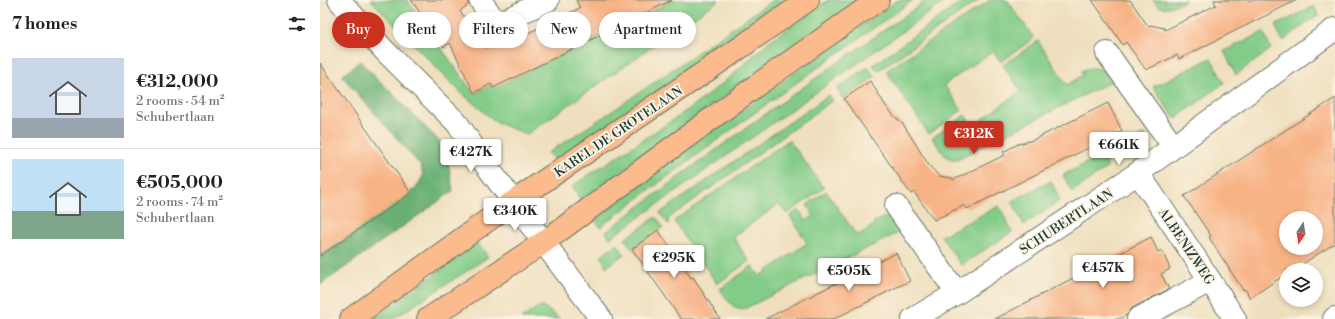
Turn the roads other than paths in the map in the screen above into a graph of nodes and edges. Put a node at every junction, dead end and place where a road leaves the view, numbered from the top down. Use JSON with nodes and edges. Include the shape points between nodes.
{"nodes":[{"id":1,"x":339,"y":0,"type":"edge"},
{"id":2,"x":480,"y":0,"type":"edge"},
{"id":3,"x":548,"y":0,"type":"edge"},
{"id":4,"x":808,"y":0,"type":"edge"},
{"id":5,"x":878,"y":0,"type":"edge"},
{"id":6,"x":1335,"y":29,"type":"edge"},
{"id":7,"x":1107,"y":53,"type":"dead end"},
{"id":8,"x":1174,"y":146,"type":"junction"},
{"id":9,"x":1138,"y":173,"type":"junction"},
{"id":10,"x":513,"y":202,"type":"junction"},
{"id":11,"x":896,"y":206,"type":"dead end"},
{"id":12,"x":544,"y":242,"type":"junction"},
{"id":13,"x":1210,"y":281,"type":"junction"},
{"id":14,"x":956,"y":293,"type":"junction"},
{"id":15,"x":351,"y":319,"type":"edge"},
{"id":16,"x":428,"y":319,"type":"edge"},
{"id":17,"x":601,"y":319,"type":"edge"},
{"id":18,"x":913,"y":319,"type":"edge"},
{"id":19,"x":1138,"y":319,"type":"edge"},
{"id":20,"x":1234,"y":319,"type":"edge"}],
"edges":[{"from":1,"to":10,"type":"street","via":[[384,50],[457,123]]},
{"from":2,"to":3,"type":"street","via":[[497,24]]},
{"from":4,"to":10,"type":"main road","name":"KAREL DE GROTELAAN"},
{"from":5,"to":12,"type":"main road","via":[[757,85]]},
{"from":6,"to":8,"type":"street","name":"SCHUBERTLAAN"},
{"from":7,"to":8,"type":"street"},
{"from":8,"to":9,"type":"street","name":"SCHUBERTLAAN"},
{"from":9,"to":13,"type":"street","name":"ALBENIZWEG"},
{"from":9,"to":14,"type":"street","name":"SCHUBERTLAAN"},
{"from":10,"to":12,"type":"street"},
{"from":10,"to":15,"type":"main road","name":"KAREL DE GROTELAAN"},
{"from":11,"to":14,"type":"street"},
{"from":12,"to":16,"type":"main road"},
{"from":12,"to":17,"type":"street"},
{"from":13,"to":19,"type":"street"},
{"from":13,"to":20,"type":"street","name":"ALBENIZWEG"},
{"from":14,"to":18,"type":"street","name":"SCHUBERTLAAN"}]}
